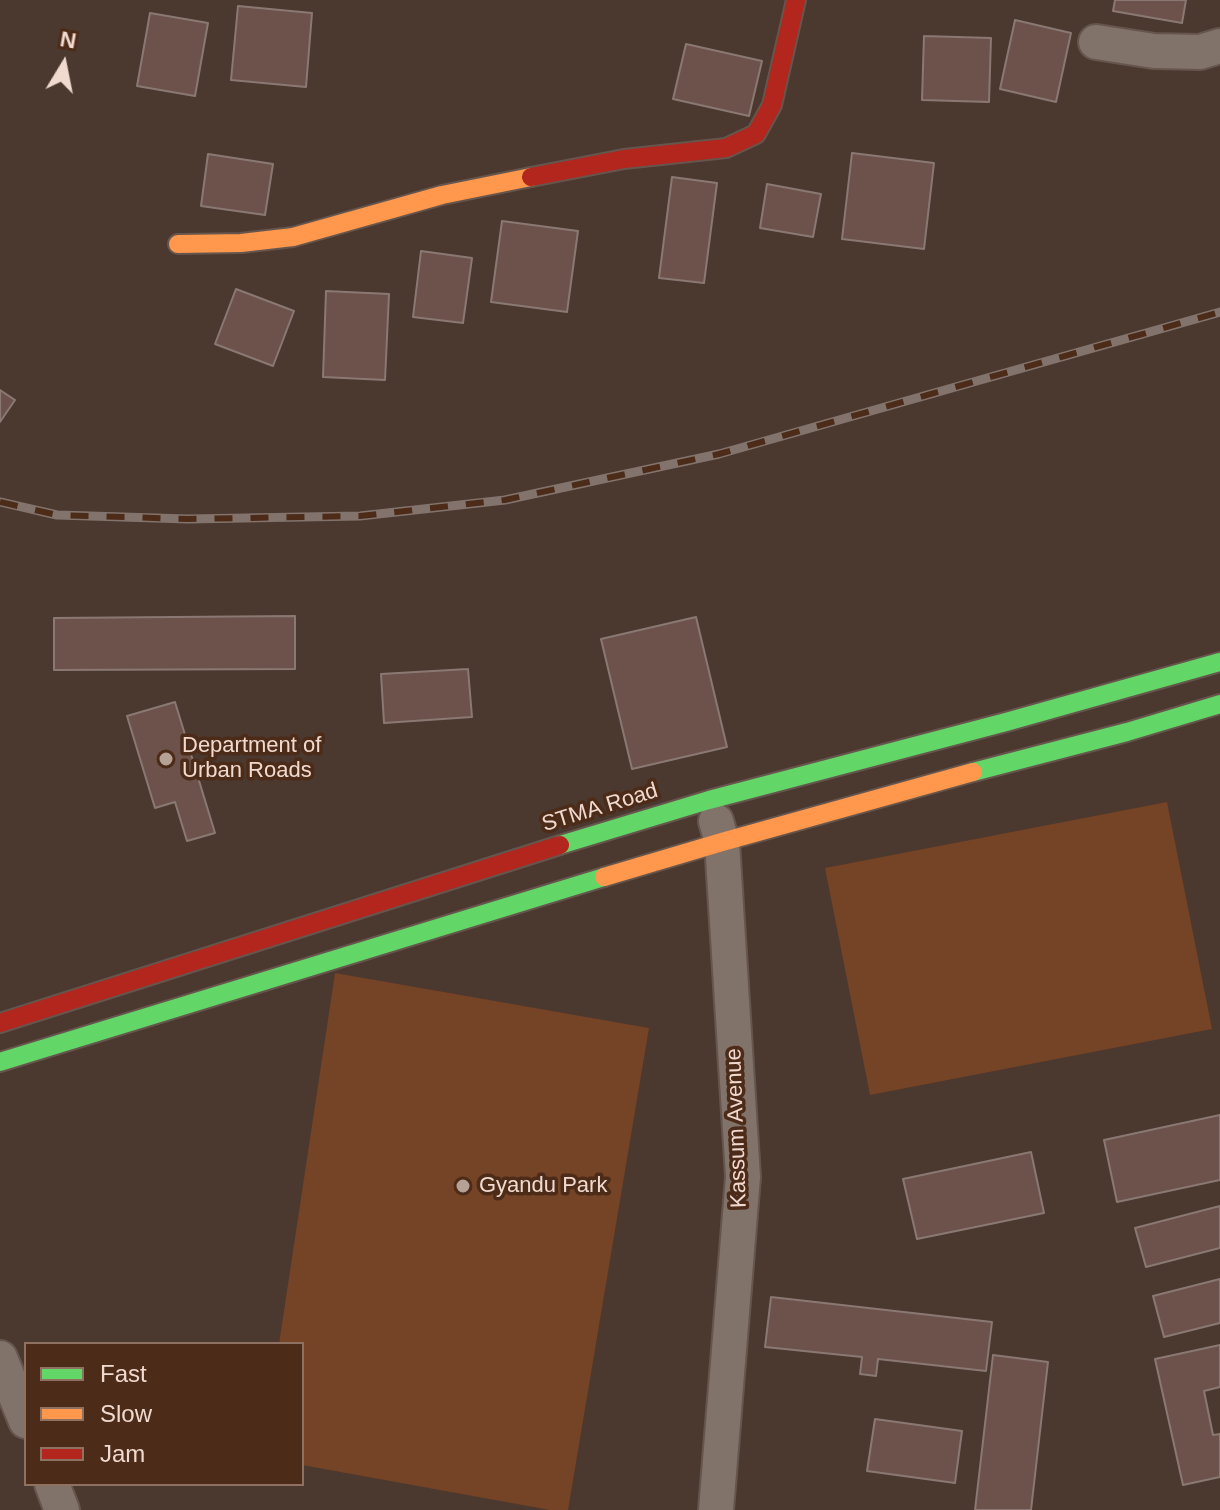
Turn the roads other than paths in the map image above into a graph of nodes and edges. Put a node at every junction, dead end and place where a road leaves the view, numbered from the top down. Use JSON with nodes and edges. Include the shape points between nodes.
{"nodes":[{"id":1,"x":796,"y":0,"type":"edge"},
{"id":2,"x":1096,"y":42,"type":"dead end"},
{"id":3,"x":1220,"y":46,"type":"edge"},
{"id":4,"x":178,"y":244,"type":"dead end"},
{"id":5,"x":1220,"y":662,"type":"edge"},
{"id":6,"x":1220,"y":704,"type":"edge"},
{"id":7,"x":709,"y":800,"type":"junction"},
{"id":8,"x":722,"y":842,"type":"junction"},
{"id":9,"x":0,"y":1023,"type":"edge"},
{"id":10,"x":0,"y":1062,"type":"edge"},
{"id":11,"x":0,"y":1358,"type":"edge"},
{"id":12,"x":24,"y":1416,"type":"edge"},
{"id":13,"x":53,"y":1486,"type":"edge"},
{"id":14,"x":62,"y":1510,"type":"edge"},
{"id":15,"x":716,"y":1510,"type":"edge"}],
"edges":[{"from":1,"to":4,"type":"main road","via":[[772,105],[756,134],[726,148],[538,175],[442,195],[293,237]]},
{"from":2,"to":3,"type":"street","via":[[1154,51],[1200,52]]},
{"from":5,"to":7,"type":"main road","name":"STMA Road"},
{"from":6,"to":8,"type":"main road"},
{"from":7,"to":8,"type":"street","name":"Kassum Avenue"},
{"from":7,"to":9,"type":"main road","name":"STMA Road"},
{"from":8,"to":10,"type":"main road"},
{"from":8,"to":15,"type":"street","name":"Kassum Avenue","via":[[743,1177]]},
{"from":11,"to":12,"type":"street"},
{"from":13,"to":14,"type":"street"}]}
